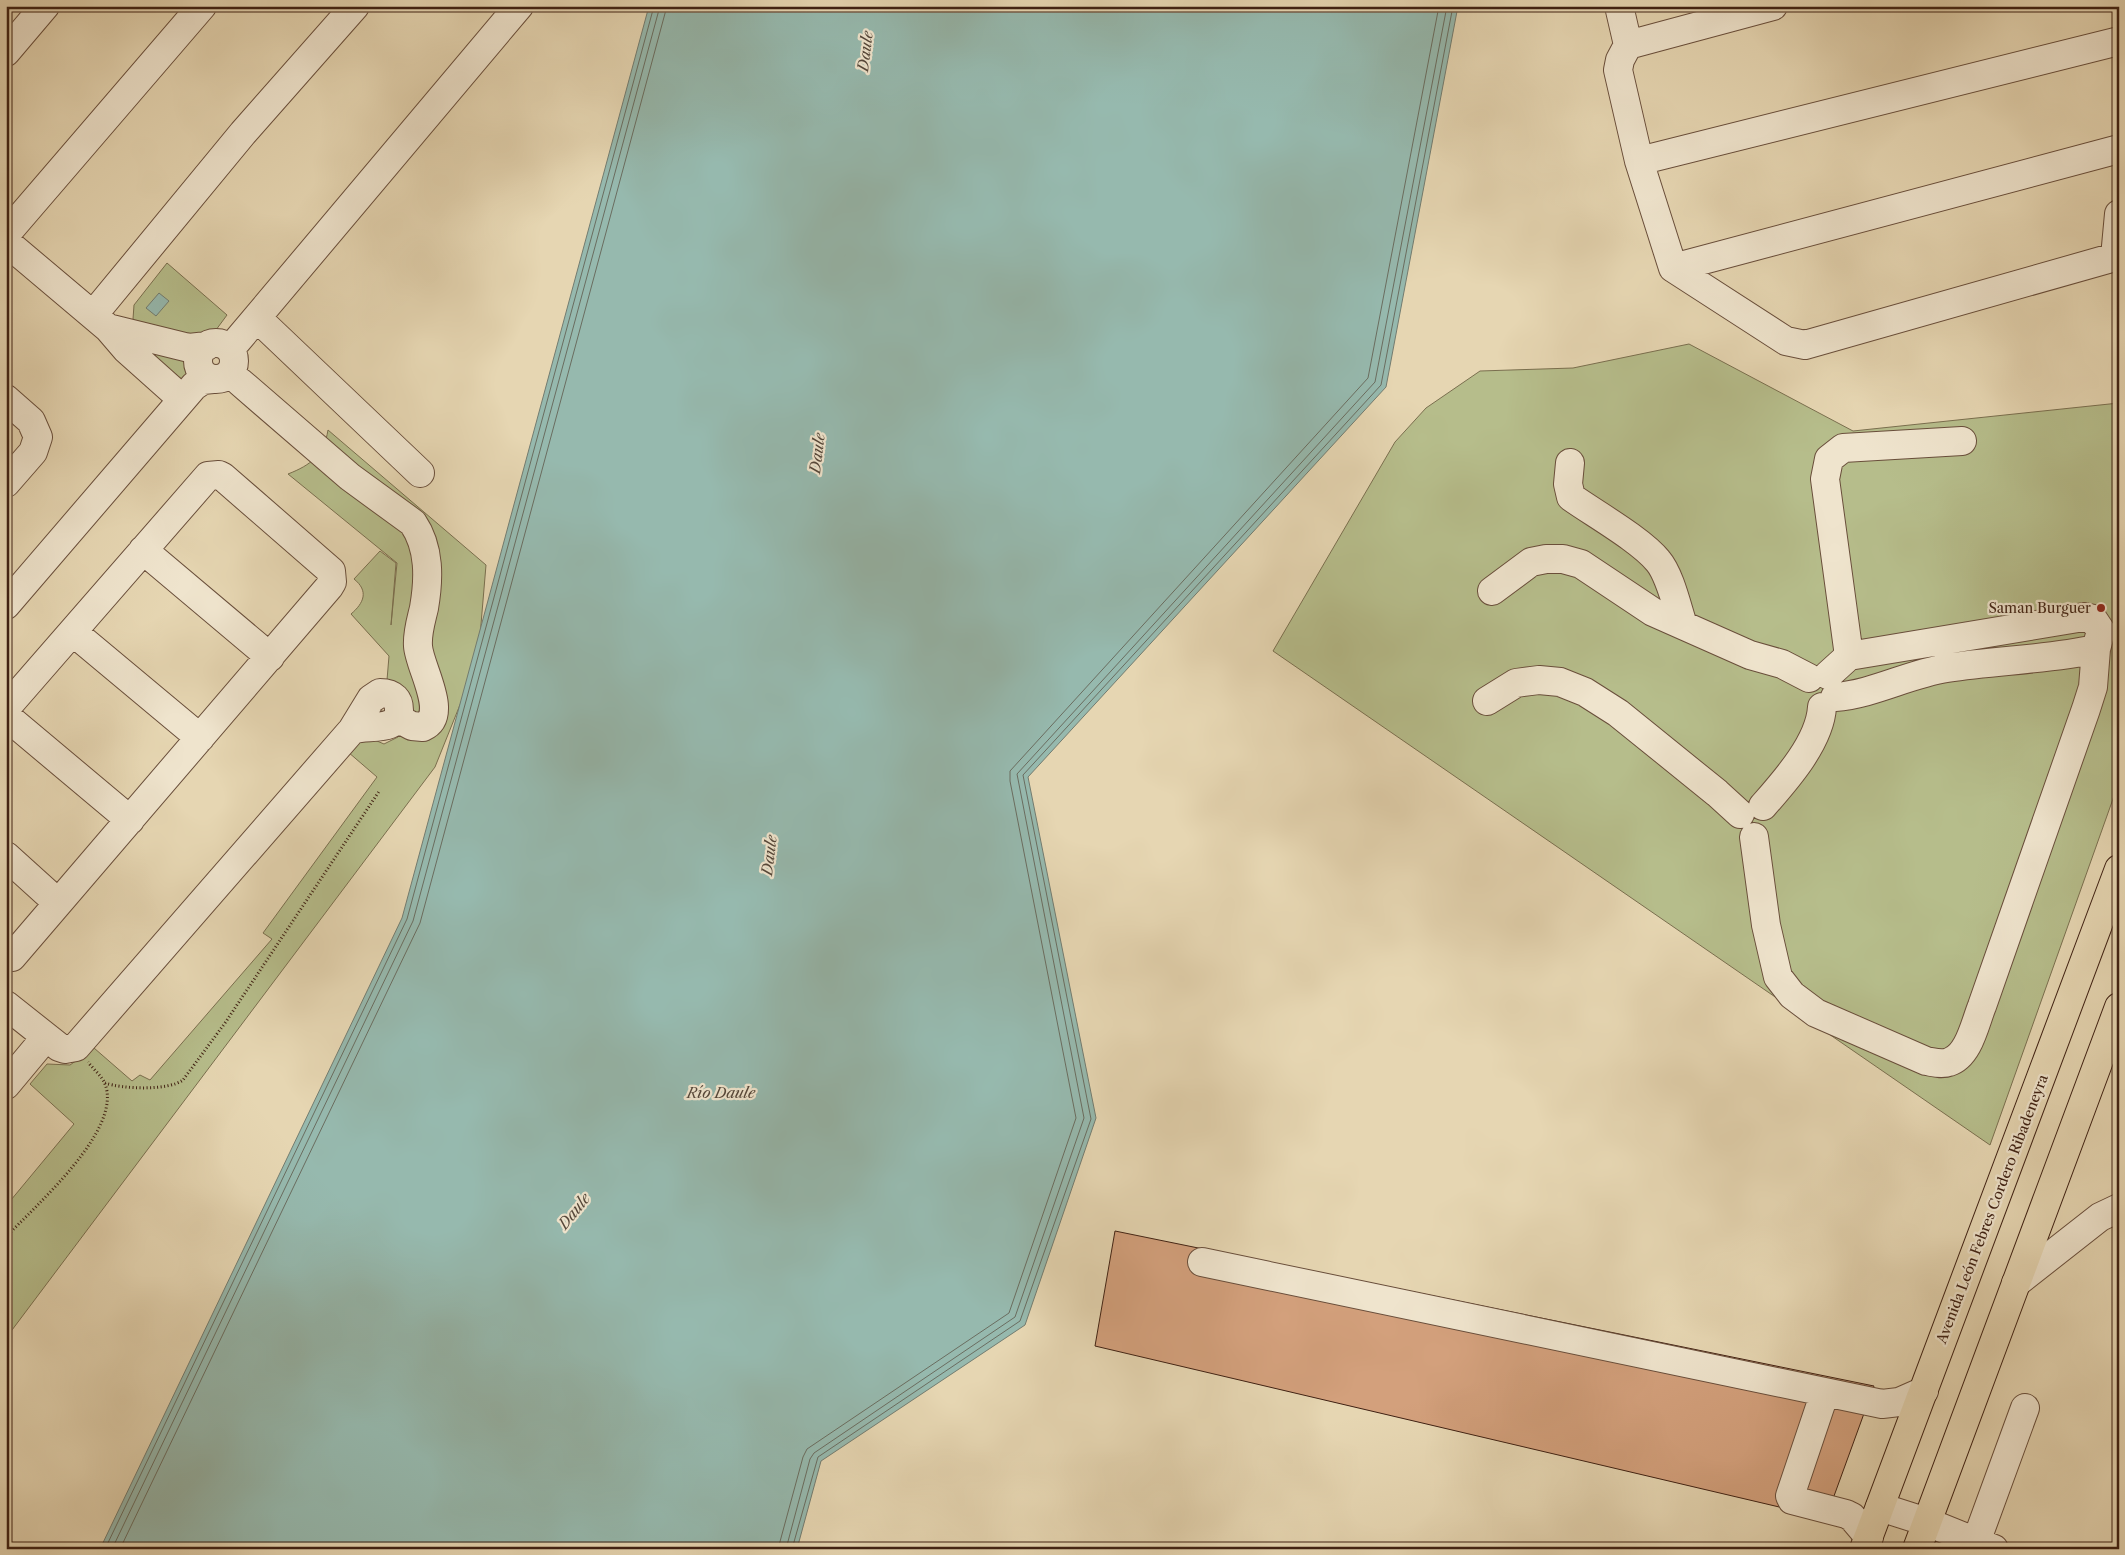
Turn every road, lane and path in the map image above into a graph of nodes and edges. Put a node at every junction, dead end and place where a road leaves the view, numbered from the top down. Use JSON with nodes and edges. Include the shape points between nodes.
{"nodes":[{"id":1,"x":45,"y":6,"type":"edge"},
{"id":2,"x":202,"y":6,"type":"edge"},
{"id":3,"x":355,"y":6,"type":"edge"},
{"id":4,"x":519,"y":6,"type":"edge"},
{"id":5,"x":1619,"y":6,"type":"edge"},
{"id":6,"x":1773,"y":6,"type":"edge"},
{"id":7,"x":2119,"y":41,"type":"edge"},
{"id":8,"x":1628,"y":45,"type":"junction"},
{"id":9,"x":6,"y":52,"type":"edge"},
{"id":10,"x":2119,"y":149,"type":"edge"},
{"id":11,"x":1639,"y":161,"type":"junction"},
{"id":12,"x":2119,"y":214,"type":"edge"},
{"id":13,"x":6,"y":234,"type":"edge"},
{"id":14,"x":6,"y":242,"type":"edge"},
{"id":15,"x":1673,"y":268,"type":"junction"},
{"id":16,"x":257,"y":318,"type":"junction"},
{"id":17,"x":100,"y":322,"type":"junction"},
{"id":18,"x":217,"y":367,"type":"junction"},
{"id":19,"x":6,"y":400,"type":"edge"},
{"id":20,"x":1962,"y":441,"type":"dead end"},
{"id":21,"x":1570,"y":463,"type":"dead end"},
{"id":22,"x":420,"y":474,"type":"dead end"},
{"id":23,"x":6,"y":483,"type":"edge"},
{"id":24,"x":143,"y":550,"type":"junction"},
{"id":25,"x":1492,"y":591,"type":"dead end"},
{"id":26,"x":6,"y":604,"type":"edge"},
{"id":27,"x":1683,"y":625,"type":"junction"},
{"id":28,"x":73,"y":632,"type":"junction"},
{"id":29,"x":2106,"y":634,"type":"edge"},
{"id":30,"x":1849,"y":656,"type":"junction"},
{"id":31,"x":270,"y":657,"type":"junction"},
{"id":32,"x":1823,"y":689,"type":"junction"},
{"id":33,"x":1487,"y":701,"type":"dead end"},
{"id":34,"x":6,"y":708,"type":"edge"},
{"id":35,"x":6,"y":716,"type":"edge"},
{"id":36,"x":200,"y":738,"type":"junction"},
{"id":37,"x":380,"y":790,"type":"dead end"},
{"id":38,"x":1751,"y":810,"type":"junction"},
{"id":39,"x":130,"y":820,"type":"junction"},
{"id":40,"x":6,"y":856,"type":"edge"},
{"id":41,"x":2119,"y":869,"type":"edge"},
{"id":42,"x":58,"y":903,"type":"junction"},
{"id":43,"x":12,"y":957,"type":"dead end"},
{"id":44,"x":6,"y":1005,"type":"edge"},
{"id":45,"x":2119,"y":1007,"type":"edge"},
{"id":46,"x":46,"y":1038,"type":"junction"},
{"id":47,"x":6,"y":1085,"type":"edge"},
{"id":48,"x":2119,"y":1208,"type":"edge"},
{"id":49,"x":6,"y":1237,"type":"edge"},
{"id":50,"x":1202,"y":1262,"type":"dead end"},
{"id":51,"x":2016,"y":1283,"type":"junction"},
{"id":52,"x":1924,"y":1391,"type":"junction"},
{"id":53,"x":1825,"y":1392,"type":"junction"},
{"id":54,"x":2025,"y":1408,"type":"dead end"},
{"id":55,"x":1880,"y":1507,"type":"junction"},
{"id":56,"x":1927,"y":1522,"type":"junction"},
{"id":57,"x":1866,"y":1543,"type":"edge"},
{"id":58,"x":1985,"y":1545,"type":"edge"},
{"id":59,"x":1917,"y":1549,"type":"edge"}],
"edges":[{"from":1,"to":9,"type":"street"},
{"from":2,"to":13,"type":"street"},
{"from":3,"to":17,"type":"street","via":[[243,133]]},
{"from":4,"to":16,"type":"street"},
{"from":5,"to":8,"type":"street"},
{"from":6,"to":8,"type":"street"},
{"from":7,"to":11,"type":"street"},
{"from":8,"to":11,"type":"street","via":[[1618,70]]},
{"from":10,"to":15,"type":"street"},
{"from":11,"to":15,"type":"street"},
{"from":12,"to":15,"type":"street","via":[[2115,256],[1804,345],[1786,341]]},
{"from":14,"to":17,"type":"street"},
{"from":16,"to":18,"type":"street"},
{"from":16,"to":22,"type":"street"},
{"from":17,"to":18,"type":"street","via":[[189,348]]},
{"from":17,"to":18,"type":"street","via":[[126,349]]},
{"from":18,"to":26,"type":"street"},
{"from":18,"to":46,"type":"street","via":[[350,477],[413,523],[420,533],[427,562],[426,597],[418,647],[431,687],[434,711],[431,721],[423,728],[412,726],[397,718],[398,703],[391,695],[380,693],[371,699],[352,730],[82,1041],[71,1049],[65,1049]]},
{"from":19,"to":23,"type":"street","via":[[31,421],[38,437],[33,452]]},
{"from":20,"to":30,"type":"street","via":[[1843,448],[1829,459],[1826,479]]},
{"from":21,"to":27,"type":"street","via":[[1568,484],[1571,497],[1659,561]]},
{"from":24,"to":28,"type":"street"},
{"from":24,"to":31,"type":"street"},
{"from":24,"to":31,"type":"street","via":[[204,479],[213,475],[223,477],[332,571],[329,587]]},
{"from":25,"to":27,"type":"street","via":[[1531,562],[1563,559],[1582,564],[1653,612]]},
{"from":27,"to":32,"type":"street","via":[[1750,655],[1782,664]]},
{"from":28,"to":34,"type":"street"},
{"from":28,"to":36,"type":"street"},
{"from":29,"to":30,"type":"street","via":[[2093,618],[2084,617]]},
{"from":29,"to":32,"type":"street","via":[[1914,674],[1854,696]]},
{"from":29,"to":38,"type":"street","via":[[2093,687],[1982,1006],[1965,1047],[1956,1059],[1941,1064],[1926,1062],[1816,1013],[1792,995],[1778,977],[1766,925],[1754,837],[1766,833],[1771,822],[1768,810]]},
{"from":30,"to":32,"type":"street"},
{"from":31,"to":36,"type":"street"},
{"from":32,"to":38,"type":"street","via":[[1817,729],[1808,746],[1794,769]]},
{"from":33,"to":38,"type":"street","via":[[1516,683],[1539,680],[1560,682],[1585,692],[1626,720],[1717,793]]},
{"from":35,"to":39,"type":"street"},
{"from":36,"to":39,"type":"street"},
{"from":37,"to":49,"type":"path","via":[[225,1023],[183,1080],[141,1087],[105,1083],[106,1114],[86,1152]]},
{"from":39,"to":42,"type":"street"},
{"from":40,"to":42,"type":"street"},
{"from":41,"to":52,"type":"highway","name":"Avenida León Febres Cordero Ribadeneyra"},
{"from":42,"to":43,"type":"street"},
{"from":44,"to":46,"type":"street"},
{"from":45,"to":51,"type":"highway"},
{"from":46,"to":47,"type":"street"},
{"from":48,"to":51,"type":"street","via":[[2100,1216]]},
{"from":50,"to":53,"type":"street"},
{"from":51,"to":56,"type":"highway"},
{"from":52,"to":53,"type":"street","via":[[1899,1402],[1882,1404]]},
{"from":52,"to":55,"type":"highway","name":"Avenida León Febres Cordero Ribadeneyra"},
{"from":53,"to":57,"type":"street","via":[[1790,1496],[1792,1500],[1852,1517]]},
{"from":54,"to":58,"type":"street"},
{"from":55,"to":56,"type":"street"},
{"from":55,"to":57,"type":"highway","name":"Avenida León Febres Cordero Ribadeneyra"},
{"from":56,"to":58,"type":"street"},
{"from":56,"to":59,"type":"highway"}]}
